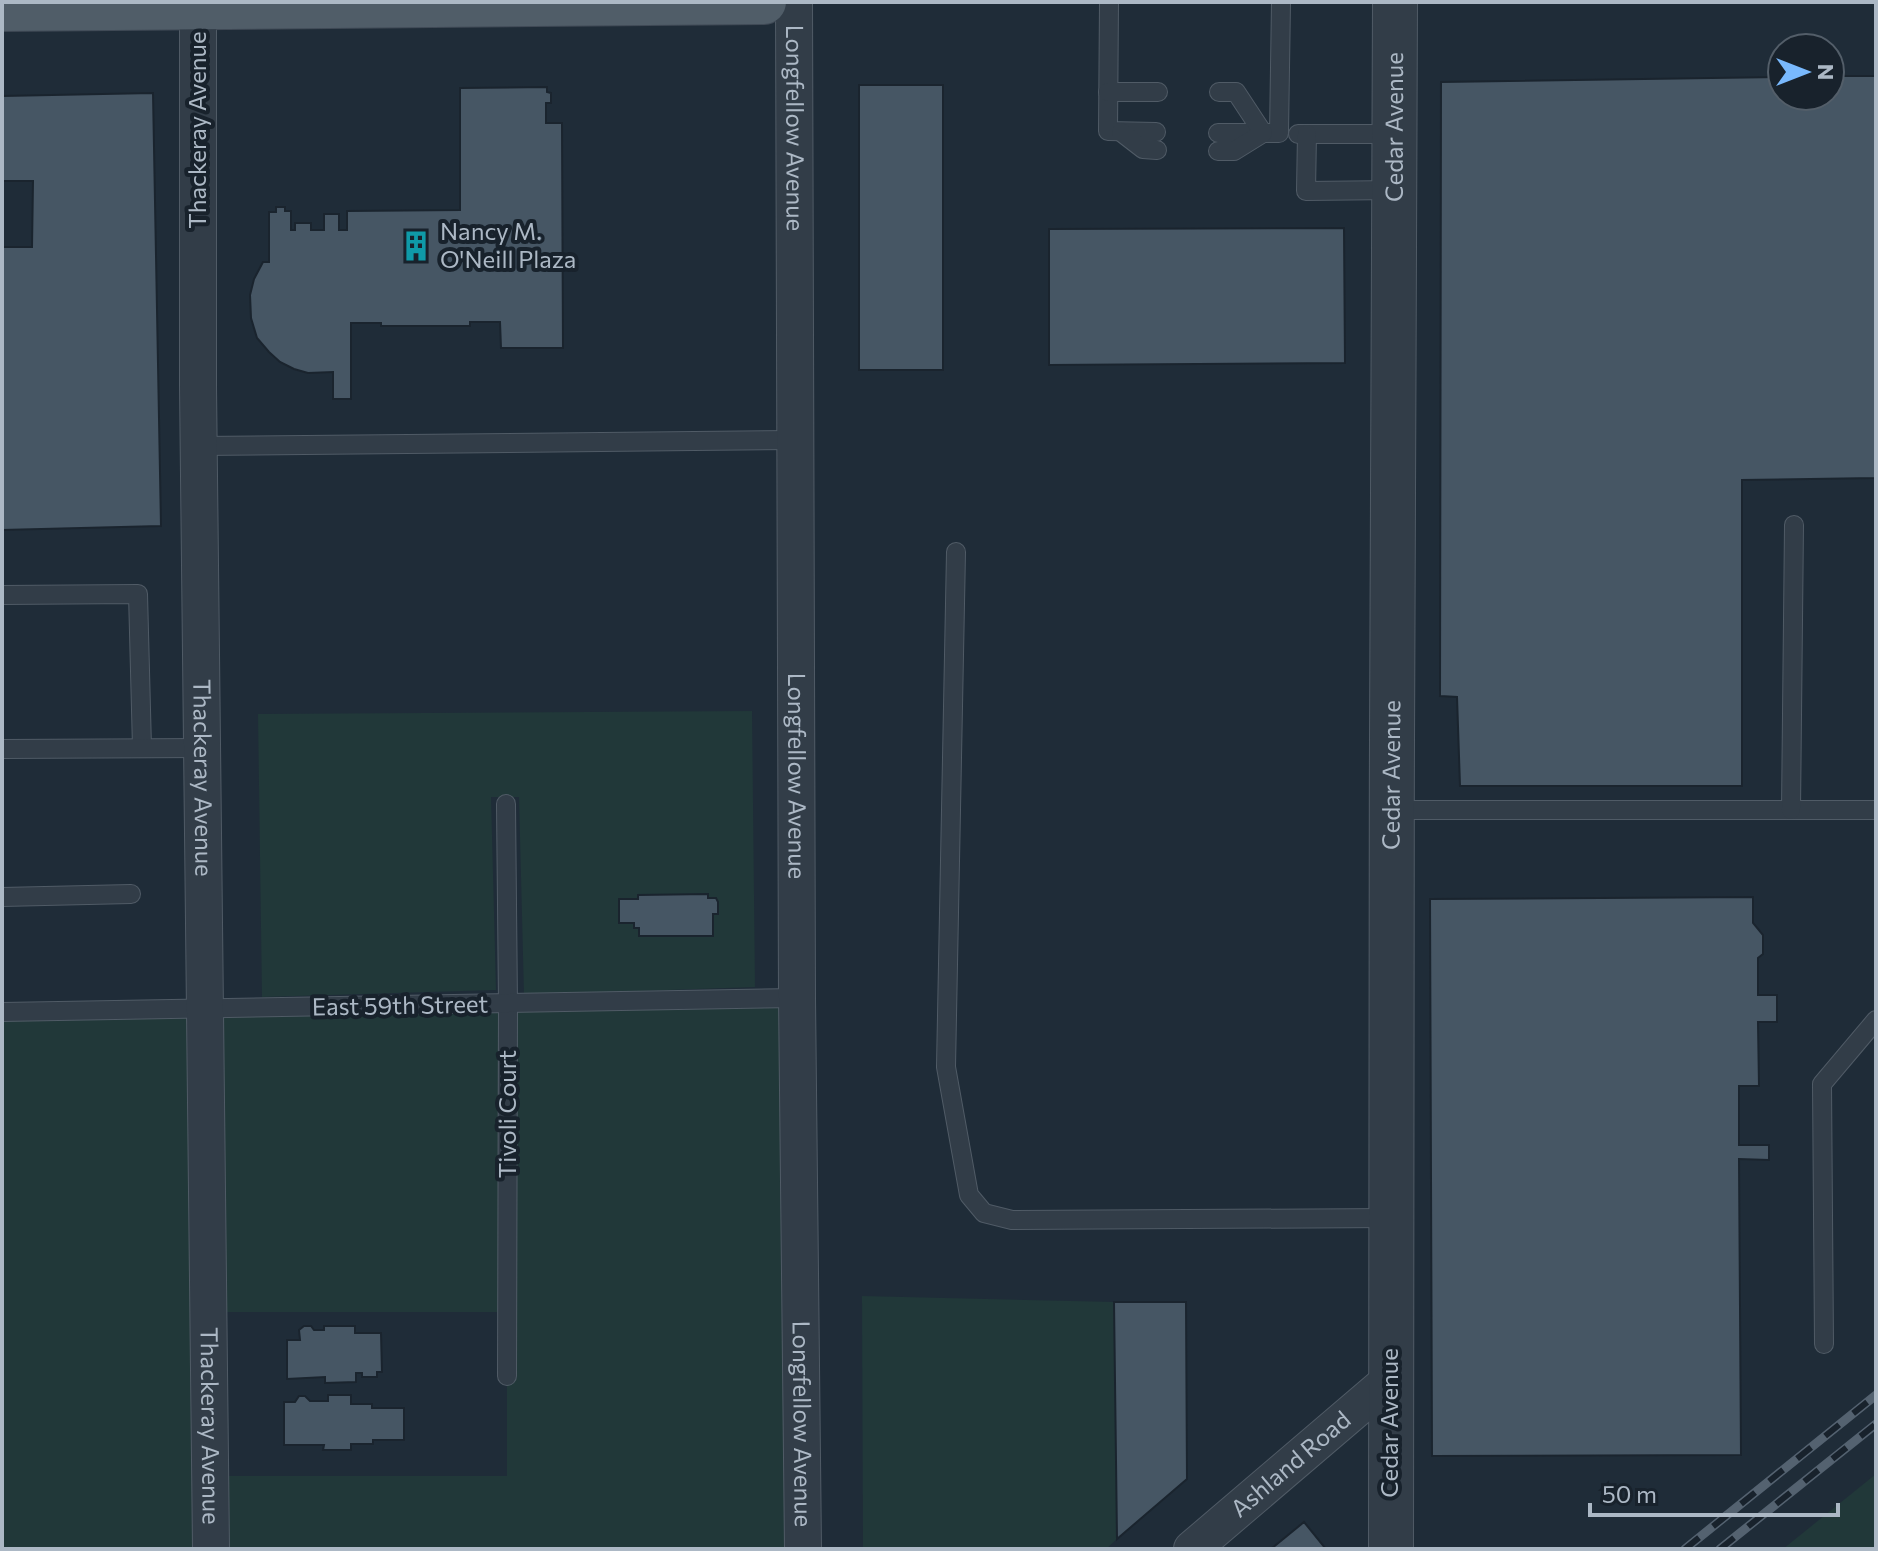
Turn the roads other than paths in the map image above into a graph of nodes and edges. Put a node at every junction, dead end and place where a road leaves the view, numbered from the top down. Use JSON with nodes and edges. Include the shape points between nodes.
{"nodes":[{"id":1,"x":764,"y":2,"type":"edge"},
{"id":2,"x":794,"y":2,"type":"edge"},
{"id":3,"x":1109,"y":2,"type":"edge"},
{"id":4,"x":1281,"y":2,"type":"edge"},
{"id":5,"x":1395,"y":2,"type":"edge"},
{"id":6,"x":198,"y":8,"type":"junction"},
{"id":7,"x":2,"y":9,"type":"edge"},
{"id":8,"x":1108,"y":92,"type":"junction"},
{"id":9,"x":1158,"y":92,"type":"dead end"},
{"id":10,"x":1219,"y":92,"type":"dead end"},
{"id":11,"x":1271,"y":133,"type":"junction"},
{"id":12,"x":1307,"y":134,"type":"junction"},
{"id":13,"x":1395,"y":134,"type":"junction"},
{"id":14,"x":1156,"y":141,"type":"dead end"},
{"id":15,"x":1218,"y":142,"type":"dead end"},
{"id":16,"x":1395,"y":190,"type":"junction"},
{"id":17,"x":797,"y":440,"type":"junction"},
{"id":18,"x":199,"y":446,"type":"junction"},
{"id":19,"x":1794,"y":525,"type":"dead end"},
{"id":20,"x":956,"y":552,"type":"dead end"},
{"id":21,"x":2,"y":595,"type":"edge"},
{"id":22,"x":142,"y":748,"type":"junction"},
{"id":23,"x":202,"y":748,"type":"junction"},
{"id":24,"x":2,"y":749,"type":"edge"},
{"id":25,"x":506,"y":804,"type":"dead end"},
{"id":26,"x":1392,"y":810,"type":"junction"},
{"id":27,"x":1791,"y":810,"type":"junction"},
{"id":28,"x":1876,"y":810,"type":"edge"},
{"id":29,"x":131,"y":894,"type":"dead end"},
{"id":30,"x":2,"y":897,"type":"edge"},
{"id":31,"x":797,"y":998,"type":"junction"},
{"id":32,"x":508,"y":1005,"type":"junction"},
{"id":33,"x":207,"y":1008,"type":"junction"},
{"id":34,"x":2,"y":1012,"type":"edge"},
{"id":35,"x":1876,"y":1020,"type":"edge"},
{"id":36,"x":1390,"y":1218,"type":"junction"},
{"id":37,"x":1824,"y":1344,"type":"dead end"},
{"id":38,"x":507,"y":1376,"type":"dead end"},
{"id":39,"x":1390,"y":1380,"type":"junction"},
{"id":40,"x":211,"y":1549,"type":"edge"},
{"id":41,"x":803,"y":1549,"type":"edge"},
{"id":42,"x":1192,"y":1549,"type":"edge"},
{"id":43,"x":1391,"y":1549,"type":"edge"}],
"edges":[{"from":1,"to":6,"type":"main road"},
{"from":2,"to":17,"type":"street","name":"Longfellow Avenue"},
{"from":3,"to":8,"type":"lane"},
{"from":4,"to":11,"type":"lane"},
{"from":5,"to":13,"type":"street","name":"Cedar Avenue"},
{"from":6,"to":7,"type":"main road"},
{"from":6,"to":18,"type":"street","name":"Thackeray Avenue"},
{"from":8,"to":9,"type":"lane"},
{"from":8,"to":14,"type":"lane","via":[[1108,131]]},
{"from":10,"to":11,"type":"lane","via":[[1236,92]]},
{"from":11,"to":12,"type":"lane"},
{"from":11,"to":15,"type":"lane"},
{"from":12,"to":13,"type":"lane"},
{"from":12,"to":16,"type":"lane","via":[[1306,191]]},
{"from":13,"to":16,"type":"street","name":"Cedar Avenue"},
{"from":16,"to":26,"type":"street","name":"Cedar Avenue"},
{"from":17,"to":18,"type":"lane"},
{"from":17,"to":31,"type":"street","name":"Longfellow Avenue"},
{"from":18,"to":23,"type":"street","name":"Thackeray Avenue"},
{"from":19,"to":27,"type":"lane"},
{"from":20,"to":36,"type":"lane","via":[[946,1067],[969,1195],[984,1213],[1012,1220]]},
{"from":21,"to":22,"type":"lane","via":[[138,594]]},
{"from":22,"to":23,"type":"lane"},
{"from":22,"to":24,"type":"lane"},
{"from":23,"to":33,"type":"street","name":"Thackeray Avenue"},
{"from":25,"to":32,"type":"lane","name":"Tivoli Court"},
{"from":26,"to":27,"type":"lane"},
{"from":26,"to":36,"type":"street","name":"Cedar Avenue"},
{"from":27,"to":28,"type":"lane"},
{"from":29,"to":30,"type":"lane"},
{"from":31,"to":32,"type":"lane","name":"East 59th Street"},
{"from":31,"to":41,"type":"street","name":"Longfellow Avenue"},
{"from":32,"to":33,"type":"lane","name":"East 59th Street"},
{"from":32,"to":38,"type":"lane","name":"Tivoli Court"},
{"from":33,"to":34,"type":"lane","name":"East 59th Street"},
{"from":33,"to":40,"type":"street","name":"Thackeray Avenue"},
{"from":35,"to":37,"type":"lane","via":[[1822,1084]]},
{"from":36,"to":39,"type":"street","name":"Cedar Avenue"},
{"from":39,"to":42,"type":"street","name":"Ashland Road"},
{"from":39,"to":43,"type":"street","name":"Cedar Avenue"}]}
